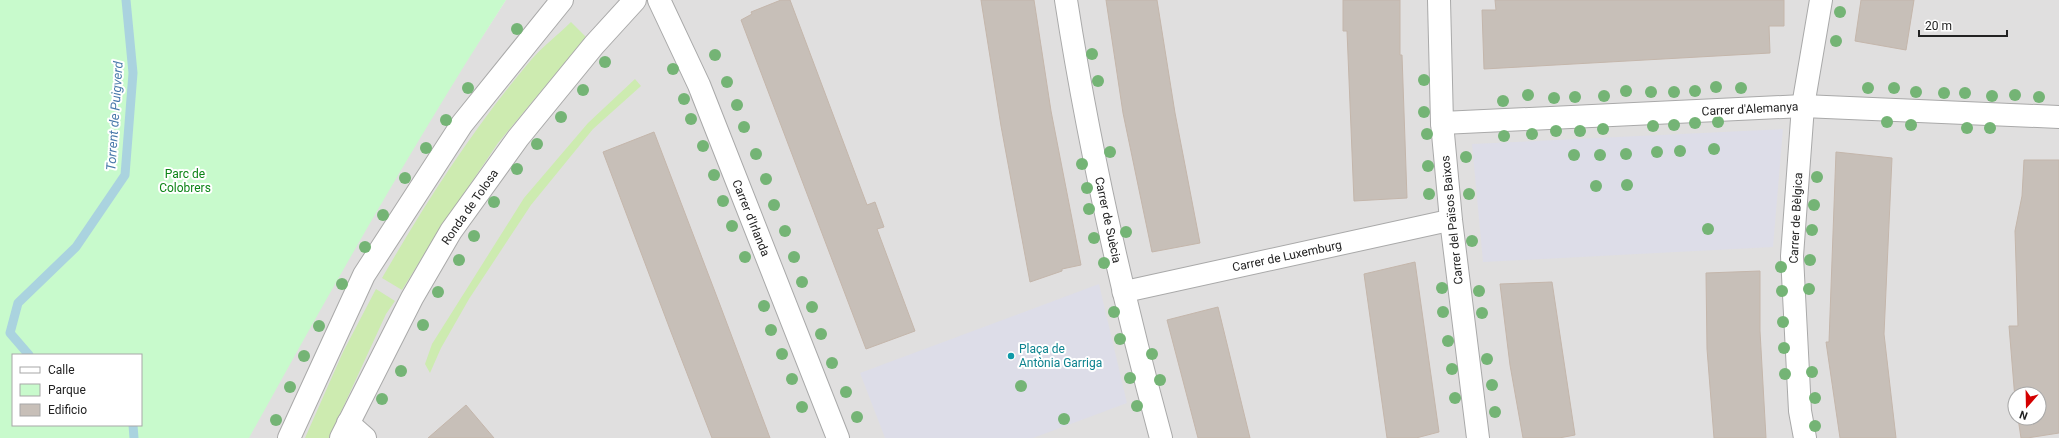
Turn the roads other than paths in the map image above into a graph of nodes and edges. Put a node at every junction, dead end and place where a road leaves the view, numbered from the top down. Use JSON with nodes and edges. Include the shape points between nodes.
{"nodes":[{"id":1,"x":562,"y":0,"type":"edge"},
{"id":2,"x":635,"y":0,"type":"edge"},
{"id":3,"x":659,"y":0,"type":"edge"},
{"id":4,"x":1066,"y":0,"type":"edge"},
{"id":5,"x":1439,"y":0,"type":"edge"},
{"id":6,"x":1821,"y":0,"type":"edge"},
{"id":7,"x":1803,"y":106,"type":"junction"},
{"id":8,"x":2059,"y":117,"type":"edge"},
{"id":9,"x":1442,"y":123,"type":"junction"},
{"id":10,"x":1451,"y":220,"type":"junction"},
{"id":11,"x":1124,"y":292,"type":"junction"},
{"id":12,"x":344,"y":430,"type":"edge"},
{"id":13,"x":289,"y":438,"type":"edge"},
{"id":14,"x":365,"y":438,"type":"edge"},
{"id":15,"x":838,"y":438,"type":"edge"},
{"id":16,"x":1160,"y":438,"type":"edge"},
{"id":17,"x":1478,"y":438,"type":"edge"},
{"id":18,"x":1805,"y":438,"type":"edge"}],
"edges":[{"from":1,"to":13,"type":"street","via":[[462,124],[364,276]]},
{"from":2,"to":12,"type":"street","name":"Ronda de Tolosa","via":[[594,45],[518,138],[451,231],[412,298]]},
{"from":3,"to":15,"type":"street","name":"Carrer d'Irlanda","via":[[699,85]]},
{"from":4,"to":11,"type":"street","name":"Carrer de Suècia","via":[[1080,90]]},
{"from":5,"to":9,"type":"street","name":"Carrer del Països Baixos"},
{"from":6,"to":7,"type":"street","name":"Carrer de Bèlgica"},
{"from":7,"to":8,"type":"street","name":"Carrer d'Alemanya"},
{"from":7,"to":9,"type":"street","name":"Carrer d'Alemanya"},
{"from":7,"to":18,"type":"street","name":"Carrer de Bèlgica","via":[[1792,256],[1800,411]]},
{"from":9,"to":10,"type":"street","name":"Carrer del Països Baixos"},
{"from":10,"to":11,"type":"street","name":"Carrer de Luxemburg"},
{"from":10,"to":17,"type":"street","name":"Carrer del Països Baixos"},
{"from":11,"to":16,"type":"street","name":"Carrer de Suècia"},
{"from":12,"to":14,"type":"street"}]}
